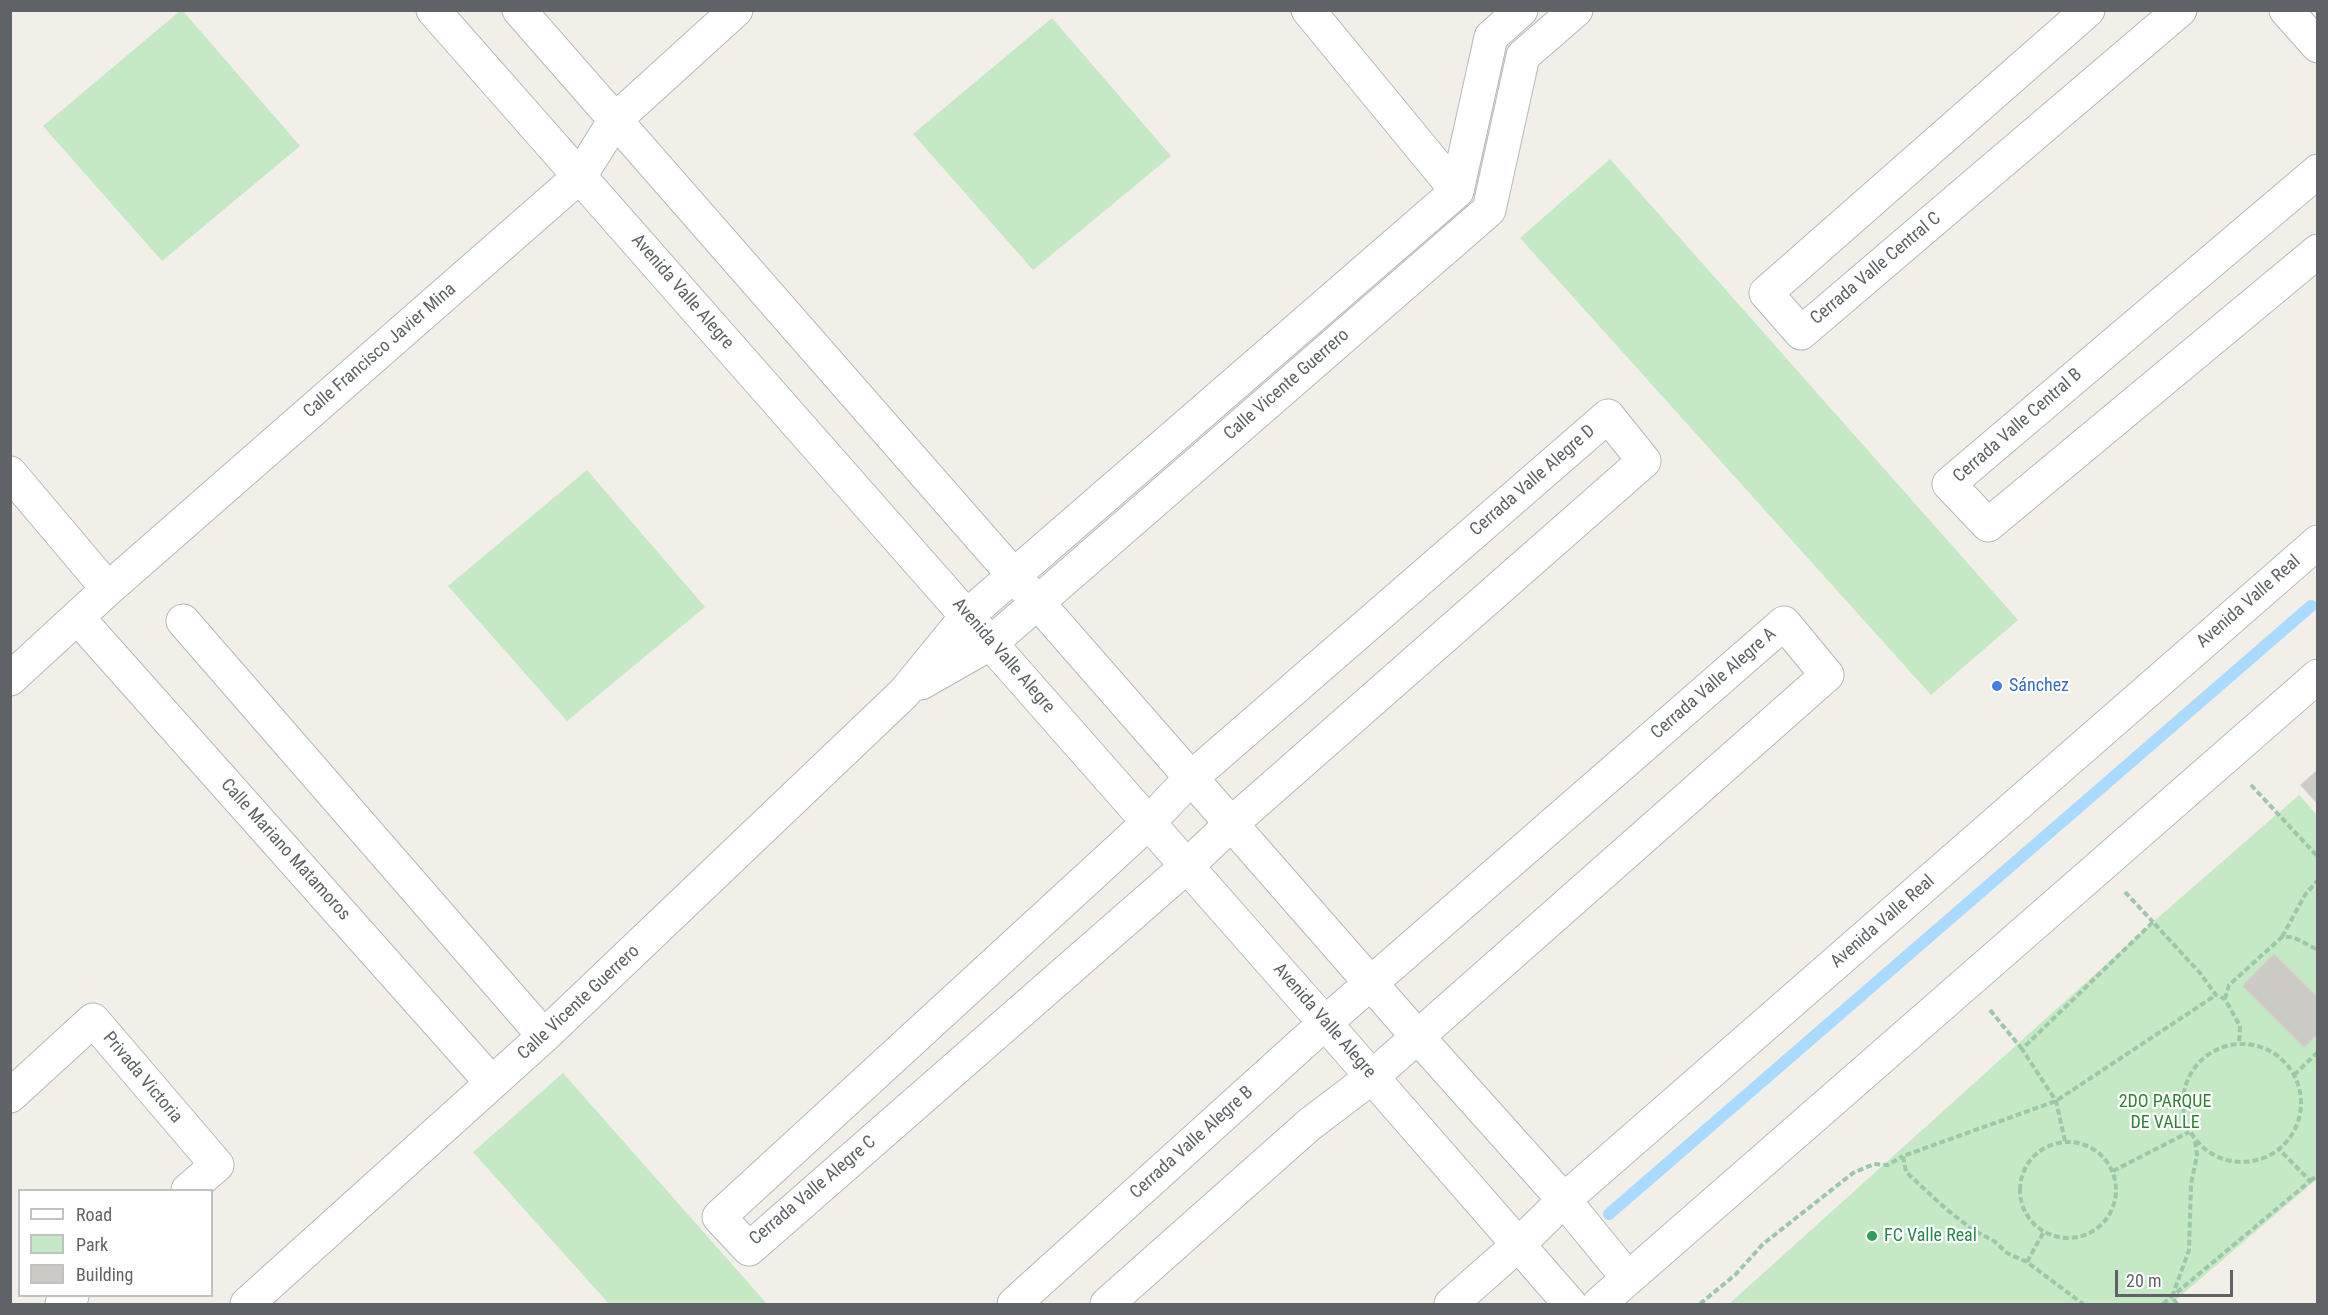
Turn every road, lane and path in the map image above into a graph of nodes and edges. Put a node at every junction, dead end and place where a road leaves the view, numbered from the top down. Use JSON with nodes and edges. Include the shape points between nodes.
{"nodes":[{"id":1,"x":434,"y":10,"type":"edge"},
{"id":2,"x":519,"y":10,"type":"edge"},
{"id":3,"x":735,"y":10,"type":"edge"},
{"id":4,"x":1308,"y":10,"type":"edge"},
{"id":5,"x":1521,"y":10,"type":"edge"},
{"id":6,"x":1576,"y":10,"type":"edge"},
{"id":7,"x":2088,"y":10,"type":"edge"},
{"id":8,"x":2180,"y":10,"type":"edge"},
{"id":9,"x":2286,"y":10,"type":"edge"},
{"id":10,"x":2318,"y":46,"type":"edge"},
{"id":11,"x":615,"y":120,"type":"junction"},
{"id":12,"x":2318,"y":171,"type":"edge"},
{"id":13,"x":580,"y":176,"type":"junction"},
{"id":14,"x":1457,"y":191,"type":"junction"},
{"id":15,"x":2318,"y":251,"type":"edge"},
{"id":16,"x":10,"y":473,"type":"edge"},
{"id":17,"x":2318,"y":542,"type":"edge"},
{"id":18,"x":1013,"y":575,"type":"junction"},
{"id":19,"x":108,"y":590,"type":"junction"},
{"id":20,"x":1037,"y":601,"type":"junction"},
{"id":21,"x":967,"y":616,"type":"junction"},
{"id":22,"x":78,"y":618,"type":"junction"},
{"id":23,"x":183,"y":621,"type":"dead end"},
{"id":24,"x":991,"y":643,"type":"junction"},
{"id":25,"x":2318,"y":676,"type":"edge"},
{"id":26,"x":10,"y":679,"type":"edge"},
{"id":27,"x":904,"y":693,"type":"junction"},
{"id":28,"x":2225,"y":757,"type":"junction"},
{"id":29,"x":1191,"y":778,"type":"junction"},
{"id":30,"x":1149,"y":822,"type":"junction"},
{"id":31,"x":1231,"y":824,"type":"junction"},
{"id":32,"x":2318,"y":857,"type":"edge"},
{"id":33,"x":1187,"y":866,"type":"junction"},
{"id":34,"x":2318,"y":880,"type":"edge"},
{"id":35,"x":2282,"y":937,"type":"junction"},
{"id":36,"x":2318,"y":950,"type":"edge"},
{"id":37,"x":1966,"y":983,"type":"junction"},
{"id":38,"x":1372,"y":984,"type":"junction"},
{"id":39,"x":2216,"y":995,"type":"junction"},
{"id":40,"x":2225,"y":999,"type":"junction"},
{"id":41,"x":1325,"y":1023,"type":"junction"},
{"id":42,"x":544,"y":1036,"type":"junction"},
{"id":43,"x":1417,"y":1036,"type":"junction"},
{"id":44,"x":2239,"y":1044,"type":"junction"},
{"id":45,"x":2022,"y":1049,"type":"junction"},
{"id":46,"x":2318,"y":1052,"type":"edge"},
{"id":47,"x":2294,"y":1075,"type":"junction"},
{"id":48,"x":1372,"y":1077,"type":"junction"},
{"id":49,"x":492,"y":1083,"type":"junction"},
{"id":50,"x":10,"y":1096,"type":"edge"},
{"id":51,"x":2056,"y":1101,"type":"junction"},
{"id":52,"x":2189,"y":1132,"type":"junction"},
{"id":53,"x":2194,"y":1140,"type":"junction"},
{"id":54,"x":2065,"y":1141,"type":"junction"},
{"id":55,"x":2279,"y":1149,"type":"junction"},
{"id":56,"x":1902,"y":1156,"type":"junction"},
{"id":57,"x":2113,"y":1171,"type":"junction"},
{"id":58,"x":2318,"y":1175,"type":"edge"},
{"id":59,"x":2310,"y":1182,"type":"junction"},
{"id":60,"x":190,"y":1189,"type":"edge"},
{"id":61,"x":1564,"y":1200,"type":"junction"},
{"id":62,"x":2043,"y":1232,"type":"junction"},
{"id":63,"x":1520,"y":1244,"type":"junction"},
{"id":64,"x":2027,"y":1262,"type":"junction"},
{"id":65,"x":1628,"y":1278,"type":"junction"},
{"id":66,"x":2172,"y":1297,"type":"junction"},
{"id":67,"x":247,"y":1305,"type":"edge"},
{"id":68,"x":1014,"y":1305,"type":"edge"},
{"id":69,"x":1107,"y":1305,"type":"edge"},
{"id":70,"x":1450,"y":1305,"type":"edge"},
{"id":71,"x":1570,"y":1305,"type":"edge"},
{"id":72,"x":1599,"y":1305,"type":"edge"},
{"id":73,"x":1700,"y":1305,"type":"edge"},
{"id":74,"x":2083,"y":1305,"type":"edge"},
{"id":75,"x":2163,"y":1305,"type":"edge"},
{"id":76,"x":2176,"y":1305,"type":"edge"}],
"edges":[{"from":1,"to":13,"type":"street","name":"Avenida Valle Alegre"},
{"from":2,"to":11,"type":"street"},
{"from":3,"to":11,"type":"street","name":"Calle Francisco Javier Mina"},
{"from":4,"to":14,"type":"street"},
{"from":5,"to":14,"type":"street","via":[[1491,37]]},
{"from":6,"to":20,"type":"street","name":"Calle Vicente Guerrero","via":[[1523,56],[1489,210]]},
{"from":7,"to":8,"type":"street","name":"Cerrada Valle Central C","via":[[1766,293],[1801,333]]},
{"from":9,"to":10,"type":"street"},
{"from":11,"to":13,"type":"street","name":"Calle Francisco Javier Mina"},
{"from":11,"to":18,"type":"street"},
{"from":12,"to":15,"type":"street","name":"Cerrada Valle Central B","via":[[1949,484],[1988,525]]},
{"from":13,"to":19,"type":"street","name":"Calle Francisco Javier Mina"},
{"from":13,"to":21,"type":"street","name":"Avenida Valle Alegre"},
{"from":14,"to":18,"type":"street","name":"Calle Vicente Guerrero"},
{"from":16,"to":19,"type":"street"},
{"from":17,"to":61,"type":"street","name":"Avenida Valle Real"},
{"from":18,"to":20,"type":"street"},
{"from":18,"to":21,"type":"street","name":"Calle Vicente Guerrero"},
{"from":19,"to":22,"type":"street","name":"Calle Francisco Javier Mina"},
{"from":20,"to":24,"type":"street","name":"Calle Vicente Guerrero"},
{"from":20,"to":29,"type":"street"},
{"from":21,"to":24,"type":"street","name":"Avenida Valle Alegre"},
{"from":21,"to":27,"type":"street","name":"Calle Vicente Guerrero"},
{"from":22,"to":26,"type":"street","name":"Calle Francisco Javier Mina"},
{"from":22,"to":49,"type":"street","name":"Calle Mariano Matamoros"},
{"from":23,"to":42,"type":"street"},
{"from":24,"to":27,"type":"street","name":"Calle Vicente Guerrero"},
{"from":24,"to":30,"type":"street","name":"Avenida Valle Alegre"},
{"from":25,"to":28,"type":"street"},
{"from":27,"to":42,"type":"street","name":"Calle Vicente Guerrero"},
{"from":28,"to":32,"type":"path"},
{"from":28,"to":37,"type":"street"},
{"from":29,"to":30,"type":"street","name":"Cerrada Valle Alegre C"},
{"from":29,"to":31,"type":"street"},
{"from":29,"to":31,"type":"street","name":"Cerrada Valle Alegre D","via":[[1608,416],[1644,461]]},
{"from":30,"to":33,"type":"street","name":"Avenida Valle Alegre"},
{"from":30,"to":33,"type":"street","name":"Cerrada Valle Alegre C","via":[[719,1217],[749,1250]]},
{"from":31,"to":33,"type":"street","name":"Cerrada Valle Alegre C"},
{"from":31,"to":38,"type":"street"},
{"from":33,"to":41,"type":"street","name":"Avenida Valle Alegre"},
{"from":34,"to":35,"type":"path"},
{"from":35,"to":36,"type":"path","via":[[2293,937]]},
{"from":35,"to":40,"type":"path","via":[[2229,986]]},
{"from":37,"to":45,"type":"path"},
{"from":37,"to":65,"type":"street"},
{"from":38,"to":41,"type":"street","name":"Cerrada Valle Alegre B"},
{"from":38,"to":43,"type":"street"},
{"from":38,"to":43,"type":"street","name":"Cerrada Valle Alegre A","via":[[1784,623],[1827,675]]},
{"from":39,"to":40,"type":"path"},
{"from":39,"to":45,"type":"path","via":[[2153,922]]},
{"from":39,"to":51,"type":"path"},
{"from":40,"to":44,"type":"path","via":[[2240,1026]]},
{"from":41,"to":48,"type":"street","name":"Avenida Valle Alegre"},
{"from":41,"to":68,"type":"street","name":"Cerrada Valle Alegre B"},
{"from":42,"to":49,"type":"street","name":"Calle Vicente Guerrero"},
{"from":43,"to":48,"type":"street"},
{"from":43,"to":61,"type":"street"},
{"from":44,"to":47,"type":"path","via":[[2261,1047],[2280,1058]]},
{"from":44,"to":52,"type":"path","via":[[2210,1053],[2190,1075],[2182,1104]]},
{"from":45,"to":51,"type":"path"},
{"from":46,"to":47,"type":"path"},
{"from":47,"to":55,"type":"path","via":[[2300,1090],[2298,1122]]},
{"from":48,"to":63,"type":"street","name":"Avenida Valle Alegre"},
{"from":48,"to":69,"type":"street","via":[[1310,1124]]},
{"from":49,"to":67,"type":"street","name":"Calle Vicente Guerrero"},
{"from":50,"to":60,"type":"street","name":"Privada Victoria","via":[[93,1020],[217,1165]]},
{"from":51,"to":54,"type":"path"},
{"from":51,"to":56,"type":"path"},
{"from":52,"to":53,"type":"path"},
{"from":52,"to":57,"type":"path"},
{"from":53,"to":55,"type":"path","via":[[2220,1158],[2240,1162],[2260,1159]]},
{"from":53,"to":66,"type":"path","via":[[2188,1250]]},
{"from":54,"to":57,"type":"path","via":[[2085,1143],[2102,1154]]},
{"from":54,"to":62,"type":"path","via":[[2049,1144],[2037,1152],[2020,1178],[2023,1209]]},
{"from":55,"to":59,"type":"path"},
{"from":56,"to":64,"type":"path","via":[[1906,1172],[1946,1209],[2007,1253]]},
{"from":56,"to":73,"type":"path","via":[[1888,1165],[1874,1164],[1853,1173],[1763,1244]]},
{"from":57,"to":62,"type":"path","via":[[2117,1191],[2112,1210],[2100,1226],[2082,1236],[2062,1238]]},
{"from":58,"to":59,"type":"path"},
{"from":59,"to":66,"type":"path"},
{"from":61,"to":63,"type":"street","name":"Avenida Valle Real"},
{"from":61,"to":65,"type":"street"},
{"from":62,"to":64,"type":"path"},
{"from":63,"to":70,"type":"street","name":"Avenida Valle Real"},
{"from":63,"to":71,"type":"street","name":"Avenida Valle Alegre"},
{"from":64,"to":74,"type":"path"},
{"from":65,"to":72,"type":"street"},
{"from":66,"to":75,"type":"path"},
{"from":66,"to":76,"type":"path"}]}
